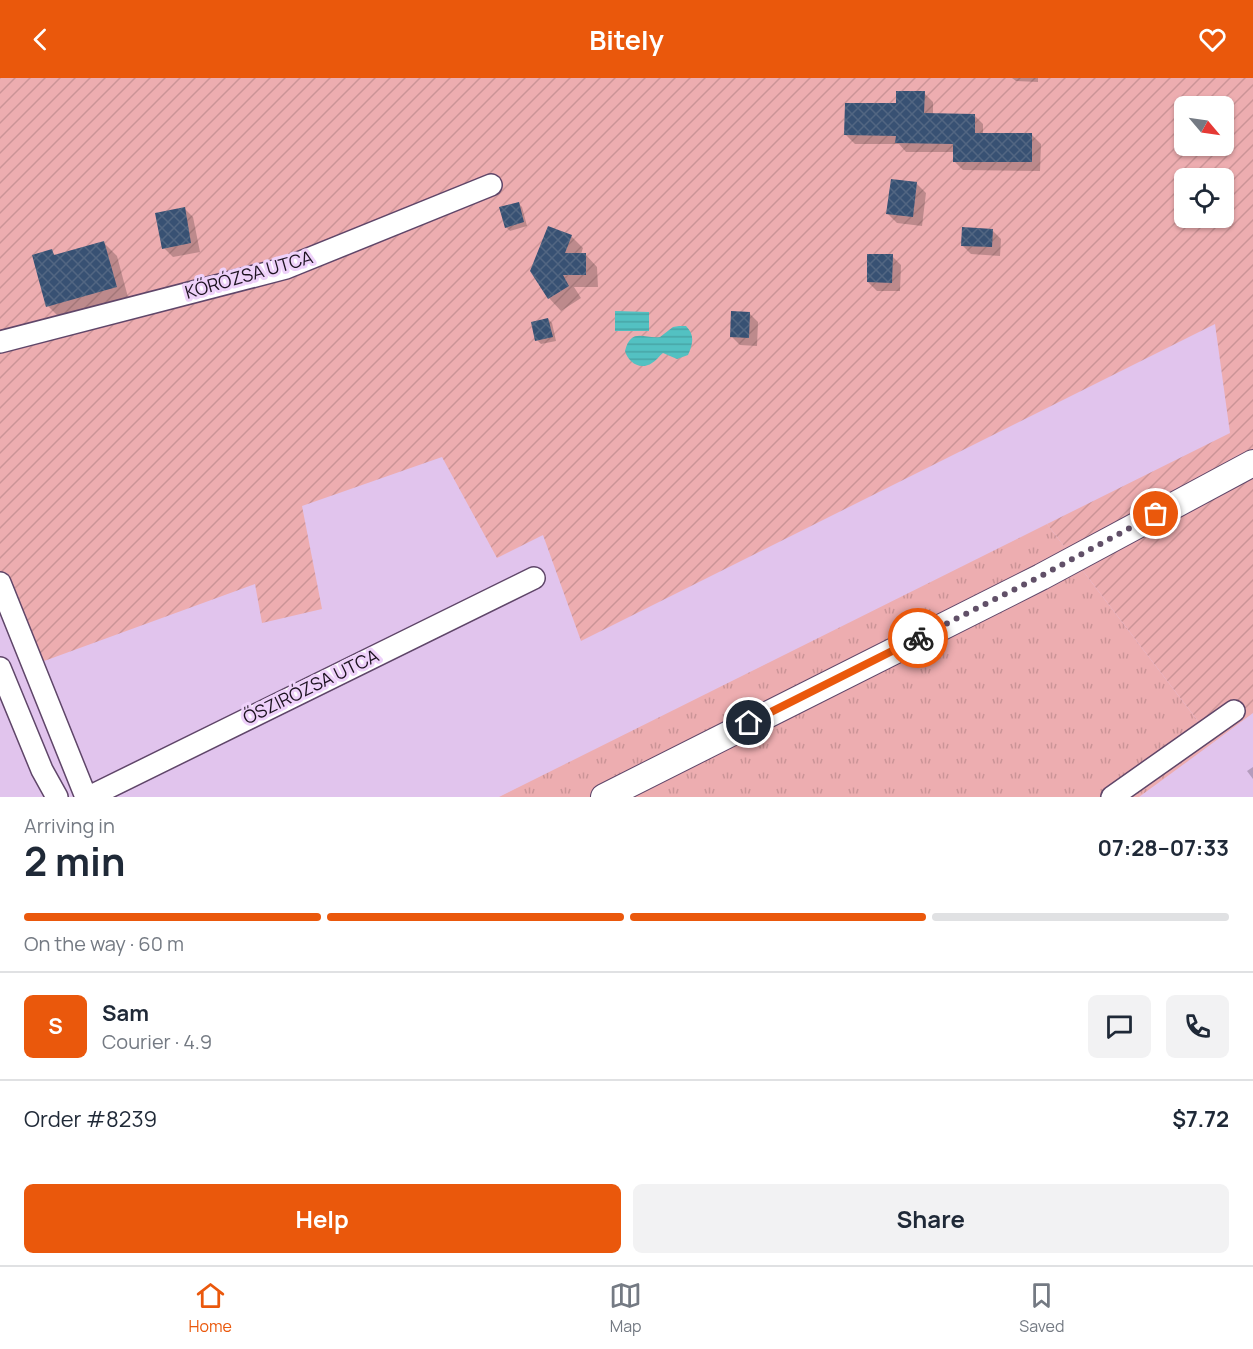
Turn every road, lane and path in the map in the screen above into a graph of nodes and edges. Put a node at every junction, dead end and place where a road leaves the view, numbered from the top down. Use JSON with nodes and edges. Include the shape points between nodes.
{"nodes":[{"id":1,"x":491,"y":185,"type":"dead end"},
{"id":2,"x":0,"y":342,"type":"edge"},
{"id":3,"x":1253,"y":463,"type":"edge"},
{"id":4,"x":534,"y":578,"type":"dead end"},
{"id":5,"x":0,"y":583,"type":"edge"},
{"id":6,"x":0,"y":668,"type":"edge"},
{"id":7,"x":1234,"y":711,"type":"dead end"},
{"id":8,"x":42,"y":770,"type":"junction"},
{"id":9,"x":47,"y":797,"type":"edge"},
{"id":10,"x":57,"y":797,"type":"edge"},
{"id":11,"x":87,"y":797,"type":"edge"},
{"id":12,"x":604,"y":797,"type":"edge"},
{"id":13,"x":1112,"y":797,"type":"edge"}],
"edges":[{"from":1,"to":2,"type":"street","name":"KŐRÓZSA UTCA","via":[[286,267]]},
{"from":3,"to":12,"type":"main road","via":[[1041,576]]},
{"from":4,"to":11,"type":"street","name":"ŐSZIRÓZSA UTCA"},
{"from":5,"to":11,"type":"street"},
{"from":6,"to":8,"type":"street"},
{"from":7,"to":13,"type":"street"},
{"from":8,"to":9,"type":"street"},
{"from":8,"to":10,"type":"street"}]}
